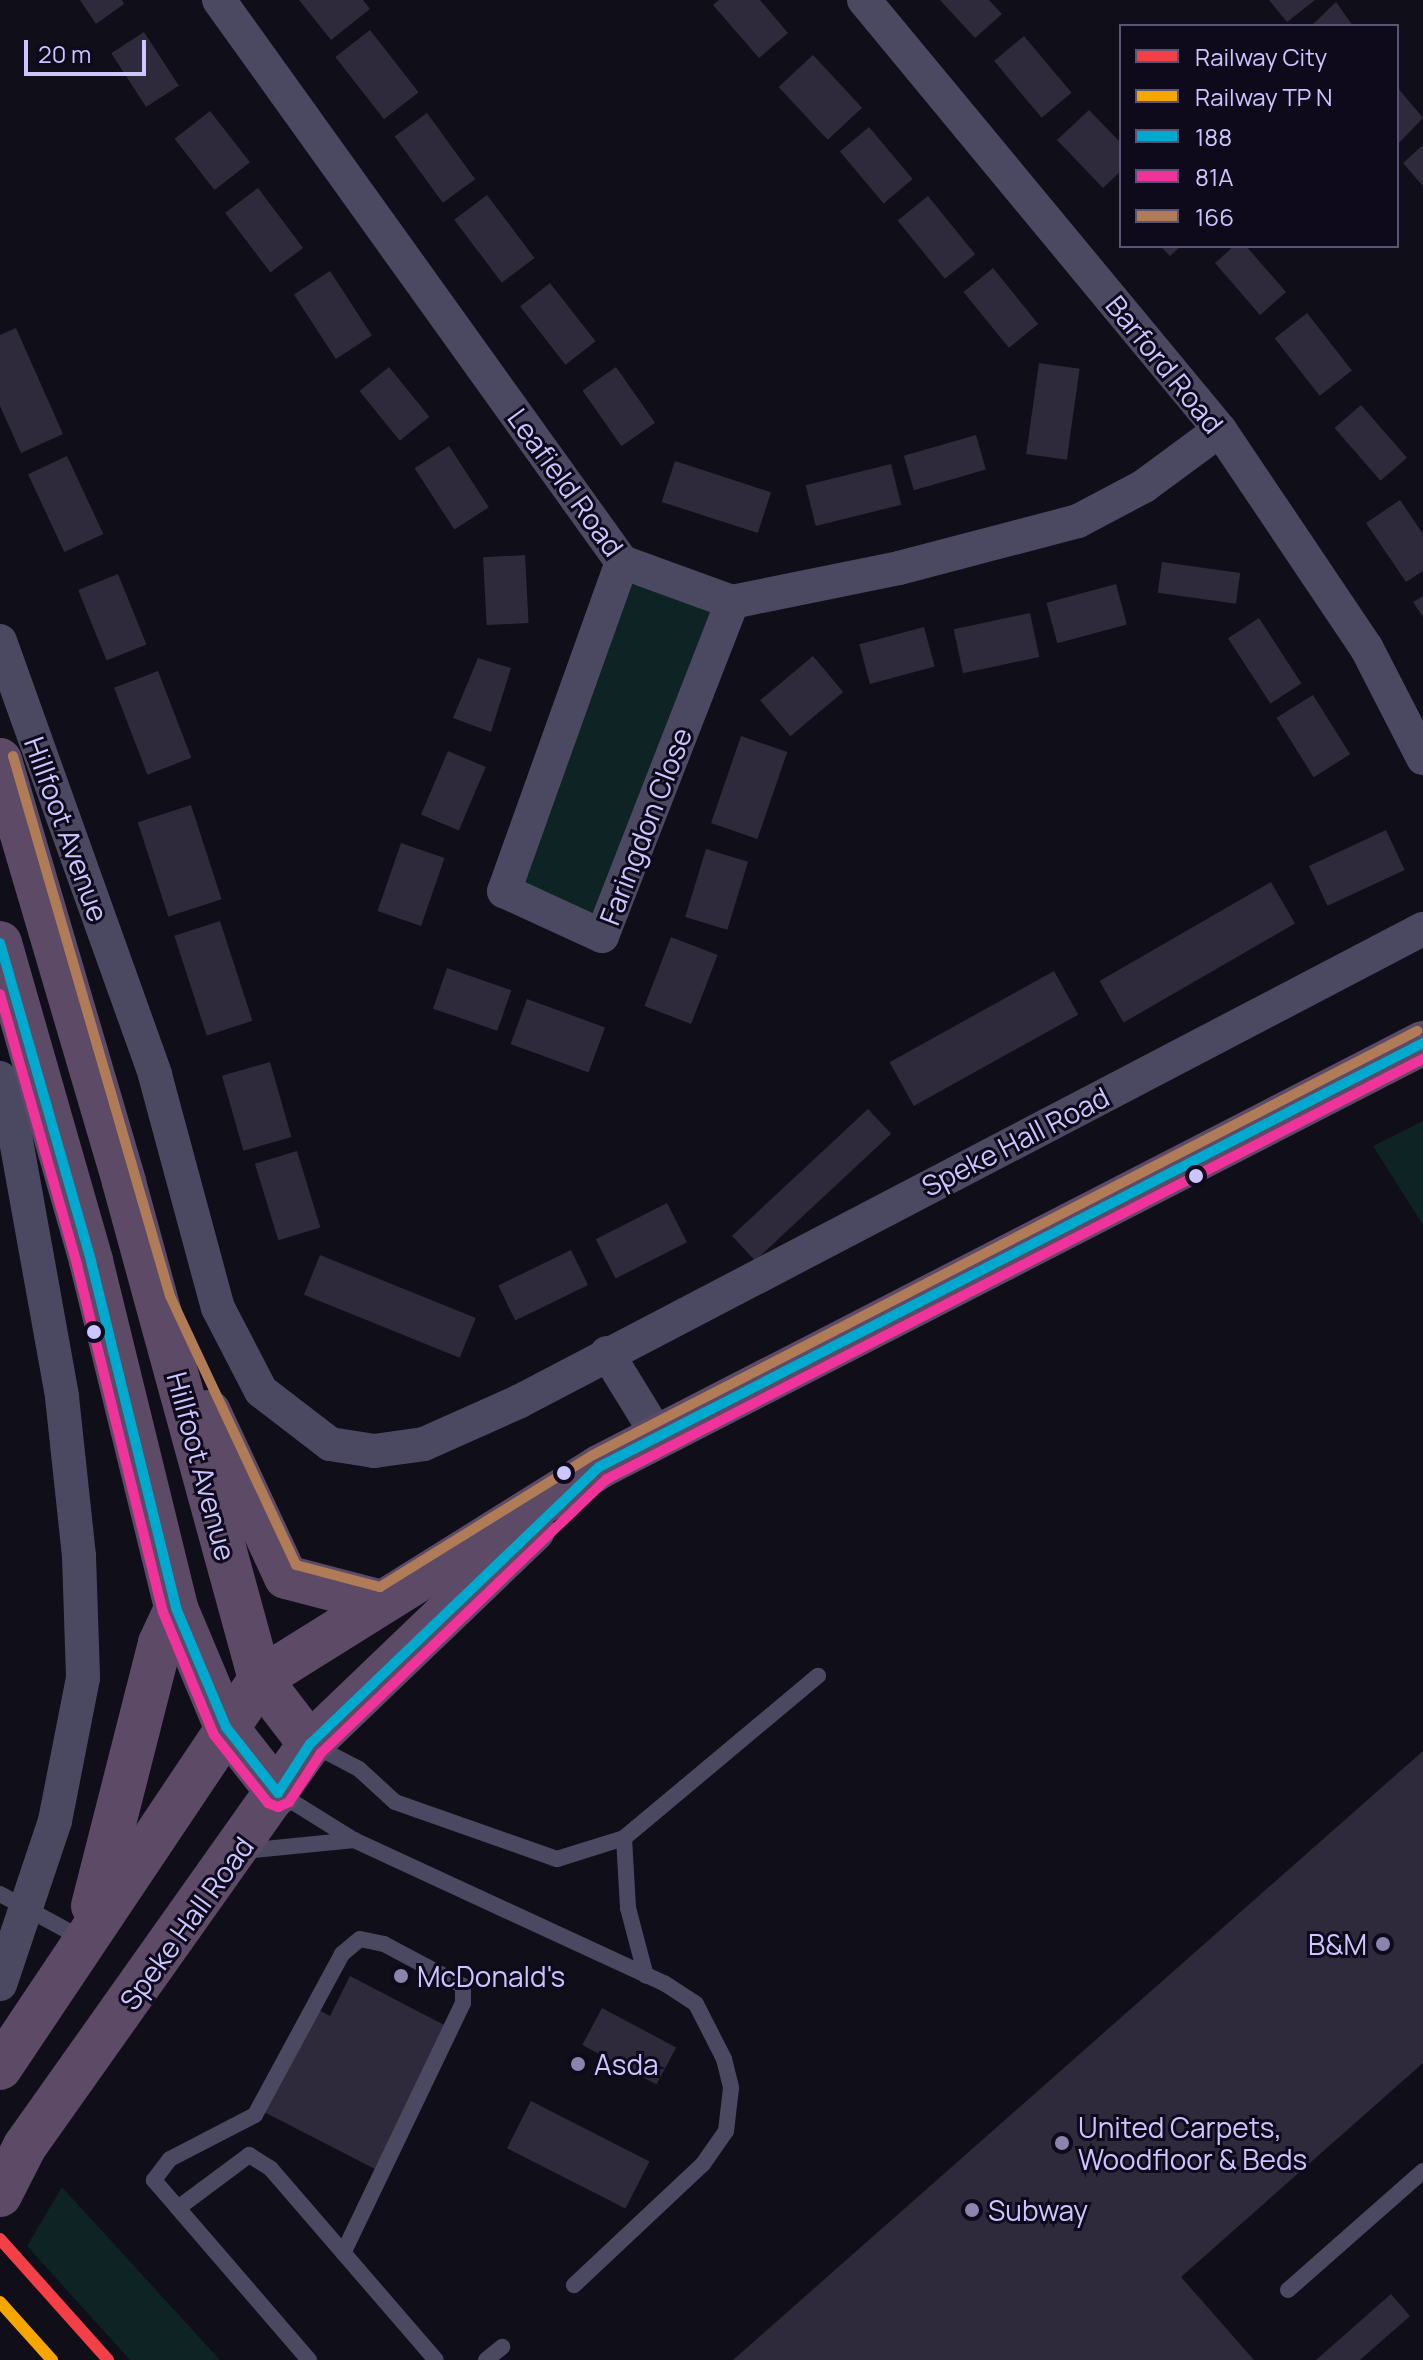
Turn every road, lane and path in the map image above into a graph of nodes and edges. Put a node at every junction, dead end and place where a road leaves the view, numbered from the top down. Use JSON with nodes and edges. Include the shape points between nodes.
{"nodes":[{"id":1,"x":219,"y":0,"type":"edge"},
{"id":2,"x":864,"y":0,"type":"edge"},
{"id":3,"x":1220,"y":430,"type":"junction"},
{"id":4,"x":622,"y":562,"type":"junction"},
{"id":5,"x":732,"y":602,"type":"junction"},
{"id":6,"x":0,"y":641,"type":"edge"},
{"id":7,"x":1423,"y":758,"type":"edge"},
{"id":8,"x":0,"y":760,"type":"edge"},
{"id":9,"x":1423,"y":929,"type":"edge"},
{"id":10,"x":0,"y":943,"type":"edge"},
{"id":11,"x":1423,"y":1043,"type":"edge"},
{"id":12,"x":0,"y":1078,"type":"edge"},
{"id":13,"x":157,"y":1301,"type":"junction"},
{"id":14,"x":607,"y":1353,"type":"junction"},
{"id":15,"x":658,"y":1436,"type":"junction"},
{"id":16,"x":374,"y":1451,"type":"joint"},
{"id":17,"x":599,"y":1467,"type":"junction"},
{"id":18,"x":382,"y":1602,"type":"junction"},
{"id":19,"x":176,"y":1608,"type":"junction"},
{"id":20,"x":818,"y":1676,"type":"dead end"},
{"id":21,"x":260,"y":1679,"type":"junction"},
{"id":22,"x":226,"y":1727,"type":"junction"},
{"id":23,"x":310,"y":1744,"type":"junction"},
{"id":24,"x":278,"y":1793,"type":"junction"},
{"id":25,"x":624,"y":1838,"type":"junction"},
{"id":26,"x":354,"y":1840,"type":"junction"},
{"id":27,"x":236,"y":1851,"type":"junction"},
{"id":28,"x":13,"y":1900,"type":"edge"},
{"id":29,"x":84,"y":1939,"type":"junction"},
{"id":30,"x":646,"y":1976,"type":"junction"},
{"id":31,"x":0,"y":1984,"type":"edge"},
{"id":32,"x":2,"y":2058,"type":"edge"},
{"id":33,"x":1423,"y":2171,"type":"edge"},
{"id":34,"x":0,"y":2195,"type":"edge"},
{"id":35,"x":178,"y":2208,"type":"junction"},
{"id":36,"x":343,"y":2253,"type":"junction"},
{"id":37,"x":574,"y":2285,"type":"dead end"},
{"id":38,"x":1288,"y":2290,"type":"dead end"},
{"id":39,"x":502,"y":2347,"type":"dead end"},
{"id":40,"x":309,"y":2360,"type":"edge"},
{"id":41,"x":436,"y":2360,"type":"edge"},
{"id":42,"x":486,"y":2360,"type":"edge"}],
"edges":[{"from":1,"to":4,"type":"street","name":"Leafield Road"},
{"from":2,"to":3,"type":"street","name":"Barford Road"},
{"from":3,"to":5,"type":"street","via":[[1144,486],[1078,521],[899,568]]},
{"from":3,"to":7,"type":"street","name":"Barford Road","via":[[1366,647]]},
{"from":4,"to":5,"type":"street","name":"Leafield Road"},
{"from":4,"to":5,"type":"street","name":"Faringdon Close","via":[[504,891],[602,936]]},
{"from":6,"to":16,"type":"street","name":"Hillfoot Avenue","via":[[155,1075],[218,1308],[261,1391],[320,1438]]},
{"from":8,"to":13,"type":"highway","name":"Hillfoot Avenue"},
{"from":9,"to":14,"type":"street","name":"Speke Hall Road"},
{"from":10,"to":19,"type":"highway","name":"Hillfoot Avenue","via":[[91,1261]]},
{"from":11,"to":15,"type":"highway","name":"Speke Hall Road"},
{"from":12,"to":28,"type":"street","via":[[55,1353],[79,1556],[83,1678],[55,1821]]},
{"from":13,"to":18,"type":"highway","via":[[286,1577]]},
{"from":13,"to":21,"type":"highway","name":"Hillfoot Avenue"},
{"from":14,"to":15,"type":"street"},
{"from":14,"to":16,"type":"street","name":"Speke Hall Road","via":[[520,1401],[424,1444]]},
{"from":15,"to":17,"type":"highway","name":"Speke Hall Road"},
{"from":17,"to":18,"type":"highway","name":"Speke Hall Road"},
{"from":17,"to":23,"type":"highway","name":"Speke Hall Road"},
{"from":18,"to":21,"type":"highway","name":"Speke Hall Road"},
{"from":19,"to":22,"type":"highway","name":"Hillfoot Avenue"},
{"from":19,"to":29,"type":"highway","via":[[160,1643]]},
{"from":20,"to":25,"type":"lane"},
{"from":21,"to":22,"type":"highway","name":"Speke Hall Road"},
{"from":21,"to":23,"type":"highway","name":"Hillfoot Avenue"},
{"from":22,"to":24,"type":"highway","name":"Hillfoot Avenue"},
{"from":22,"to":29,"type":"highway","name":"Speke Hall Road"},
{"from":23,"to":24,"type":"highway","name":"Speke Hall Road"},
{"from":23,"to":25,"type":"lane","via":[[359,1769],[395,1802],[557,1859]]},
{"from":24,"to":26,"type":"lane"},
{"from":24,"to":27,"type":"highway","name":"Speke Hall Road"},
{"from":25,"to":30,"type":"lane","via":[[628,1908]]},
{"from":26,"to":27,"type":"lane"},
{"from":26,"to":30,"type":"lane"},
{"from":27,"to":34,"type":"highway","name":"Speke Hall Road","via":[[25,2146]]},
{"from":28,"to":29,"type":"lane"},
{"from":28,"to":31,"type":"street"},
{"from":29,"to":32,"type":"highway","name":"Speke Hall Road"},
{"from":30,"to":37,"type":"lane","via":[[696,2004],[724,2059],[731,2088],[726,2131],[703,2164]]},
{"from":33,"to":38,"type":"lane"},
{"from":35,"to":36,"type":"lane","via":[[249,2155],[271,2169]]},
{"from":35,"to":36,"type":"lane","via":[[154,2180],[170,2159],[255,2115],[342,1954],[360,1939],[384,1944],[463,1986],[463,2003]]},
{"from":35,"to":40,"type":"lane"},
{"from":36,"to":41,"type":"lane"},
{"from":39,"to":42,"type":"lane"}]}
